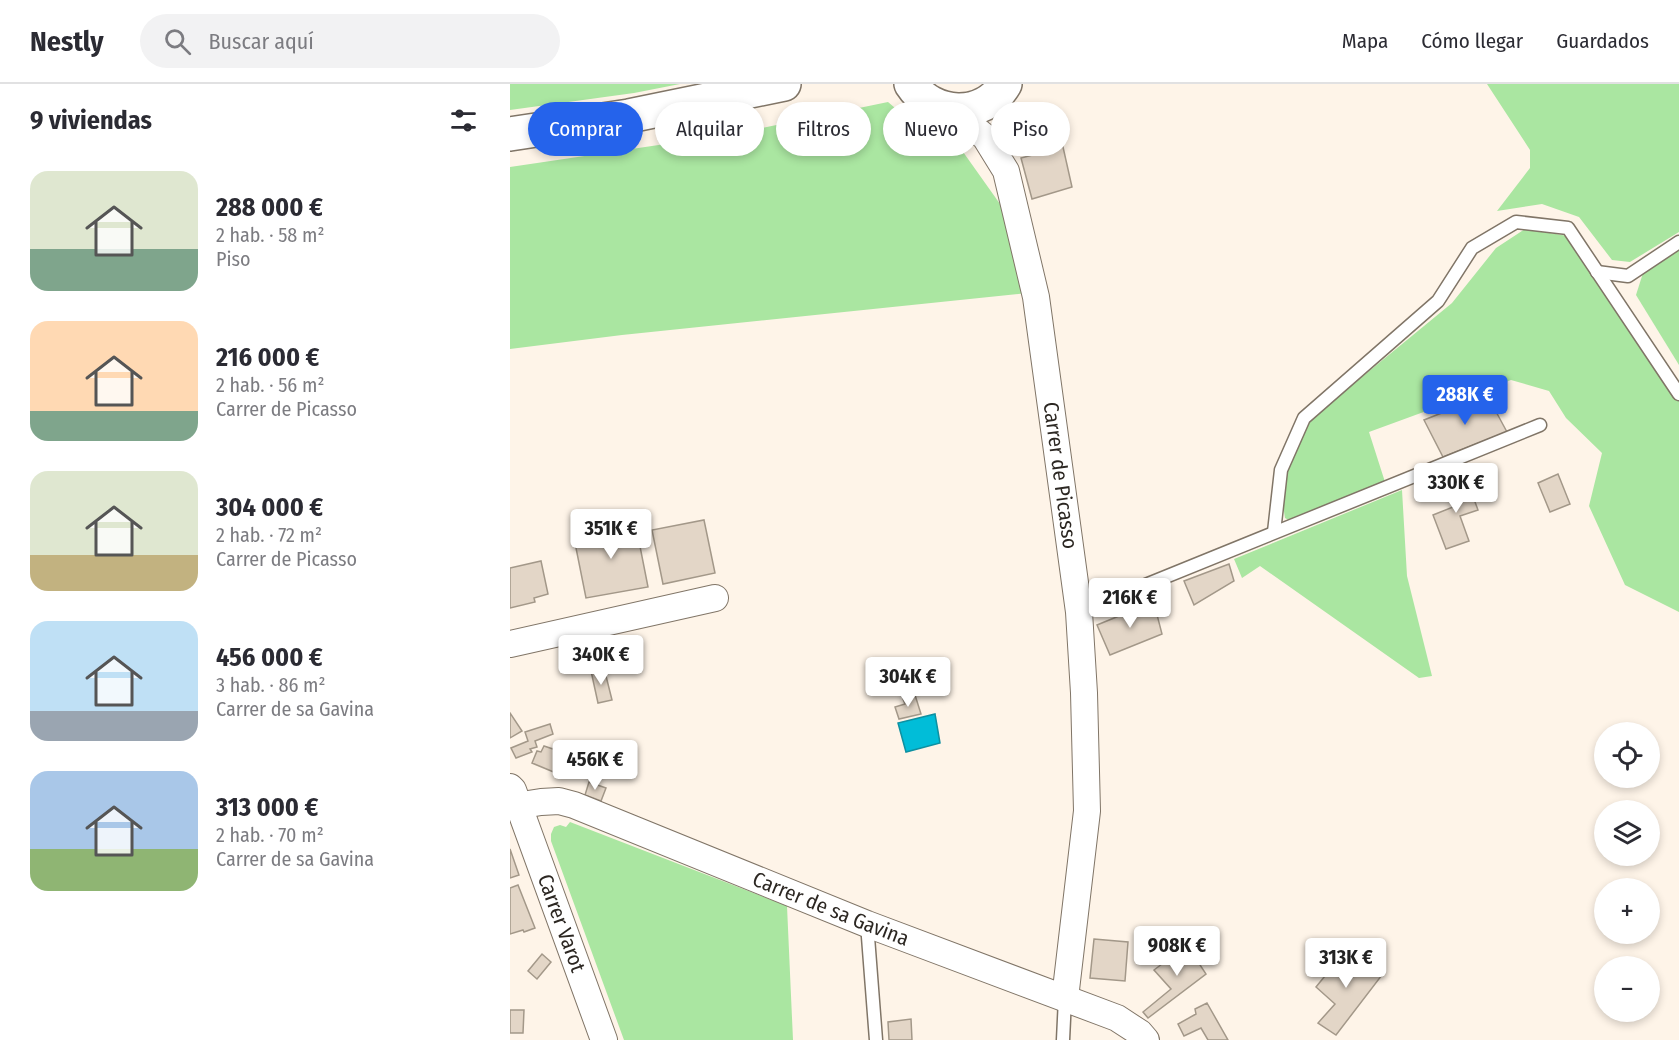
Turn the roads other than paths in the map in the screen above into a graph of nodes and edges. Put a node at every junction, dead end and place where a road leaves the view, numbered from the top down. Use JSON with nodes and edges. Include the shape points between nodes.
{"nodes":[{"id":1,"x":784,"y":84,"type":"edge"},
{"id":2,"x":911,"y":84,"type":"edge"},
{"id":3,"x":1005,"y":84,"type":"edge"},
{"id":4,"x":929,"y":102,"type":"edge"},
{"id":5,"x":979,"y":107,"type":"edge"},
{"id":6,"x":979,"y":132,"type":"edge"},
{"id":7,"x":510,"y":134,"type":"edge"},
{"id":8,"x":1679,"y":242,"type":"edge"},
{"id":9,"x":1597,"y":272,"type":"junction"},
{"id":10,"x":1679,"y":394,"type":"edge"},
{"id":11,"x":1540,"y":425,"type":"dead end"},
{"id":12,"x":1274,"y":532,"type":"junction"},
{"id":13,"x":715,"y":598,"type":"dead end"},
{"id":14,"x":1080,"y":612,"type":"junction"},
{"id":15,"x":510,"y":644,"type":"edge"},
{"id":16,"x":513,"y":800,"type":"edge"},
{"id":17,"x":867,"y":924,"type":"junction"},
{"id":18,"x":1065,"y":998,"type":"junction"},
{"id":19,"x":604,"y":1040,"type":"edge"},
{"id":20,"x":876,"y":1040,"type":"edge"},
{"id":21,"x":1063,"y":1040,"type":"edge"},
{"id":22,"x":1146,"y":1040,"type":"edge"}],
"edges":[{"from":1,"to":7,"type":"main road","via":[[629,116]]},
{"from":2,"to":4,"type":"main road"},
{"from":3,"to":5,"type":"main road"},
{"from":6,"to":14,"type":"street","name":"Carrer de Picasso","via":[[1006,171],[1036,297]]},
{"from":8,"to":9,"type":"lane","via":[[1628,276]]},
{"from":9,"to":10,"type":"lane"},
{"from":9,"to":12,"type":"lane","via":[[1568,228],[1516,222],[1472,248],[1438,301],[1304,418],[1281,470]]},
{"from":11,"to":12,"type":"lane"},
{"from":12,"to":14,"type":"lane"},
{"from":13,"to":15,"type":"street"},
{"from":14,"to":18,"type":"street","name":"Carrer de Picasso","via":[[1088,811]]},
{"from":16,"to":17,"type":"street","name":"Carrer de sa Gavina","via":[[560,801]]},
{"from":16,"to":19,"type":"street","name":"Carrer Varot"},
{"from":17,"to":18,"type":"street","name":"Carrer de sa Gavina"},
{"from":17,"to":20,"type":"lane"},
{"from":18,"to":21,"type":"lane"},
{"from":18,"to":22,"type":"street","name":"Carrer de sa Gavina","via":[[1117,1018]]}]}
